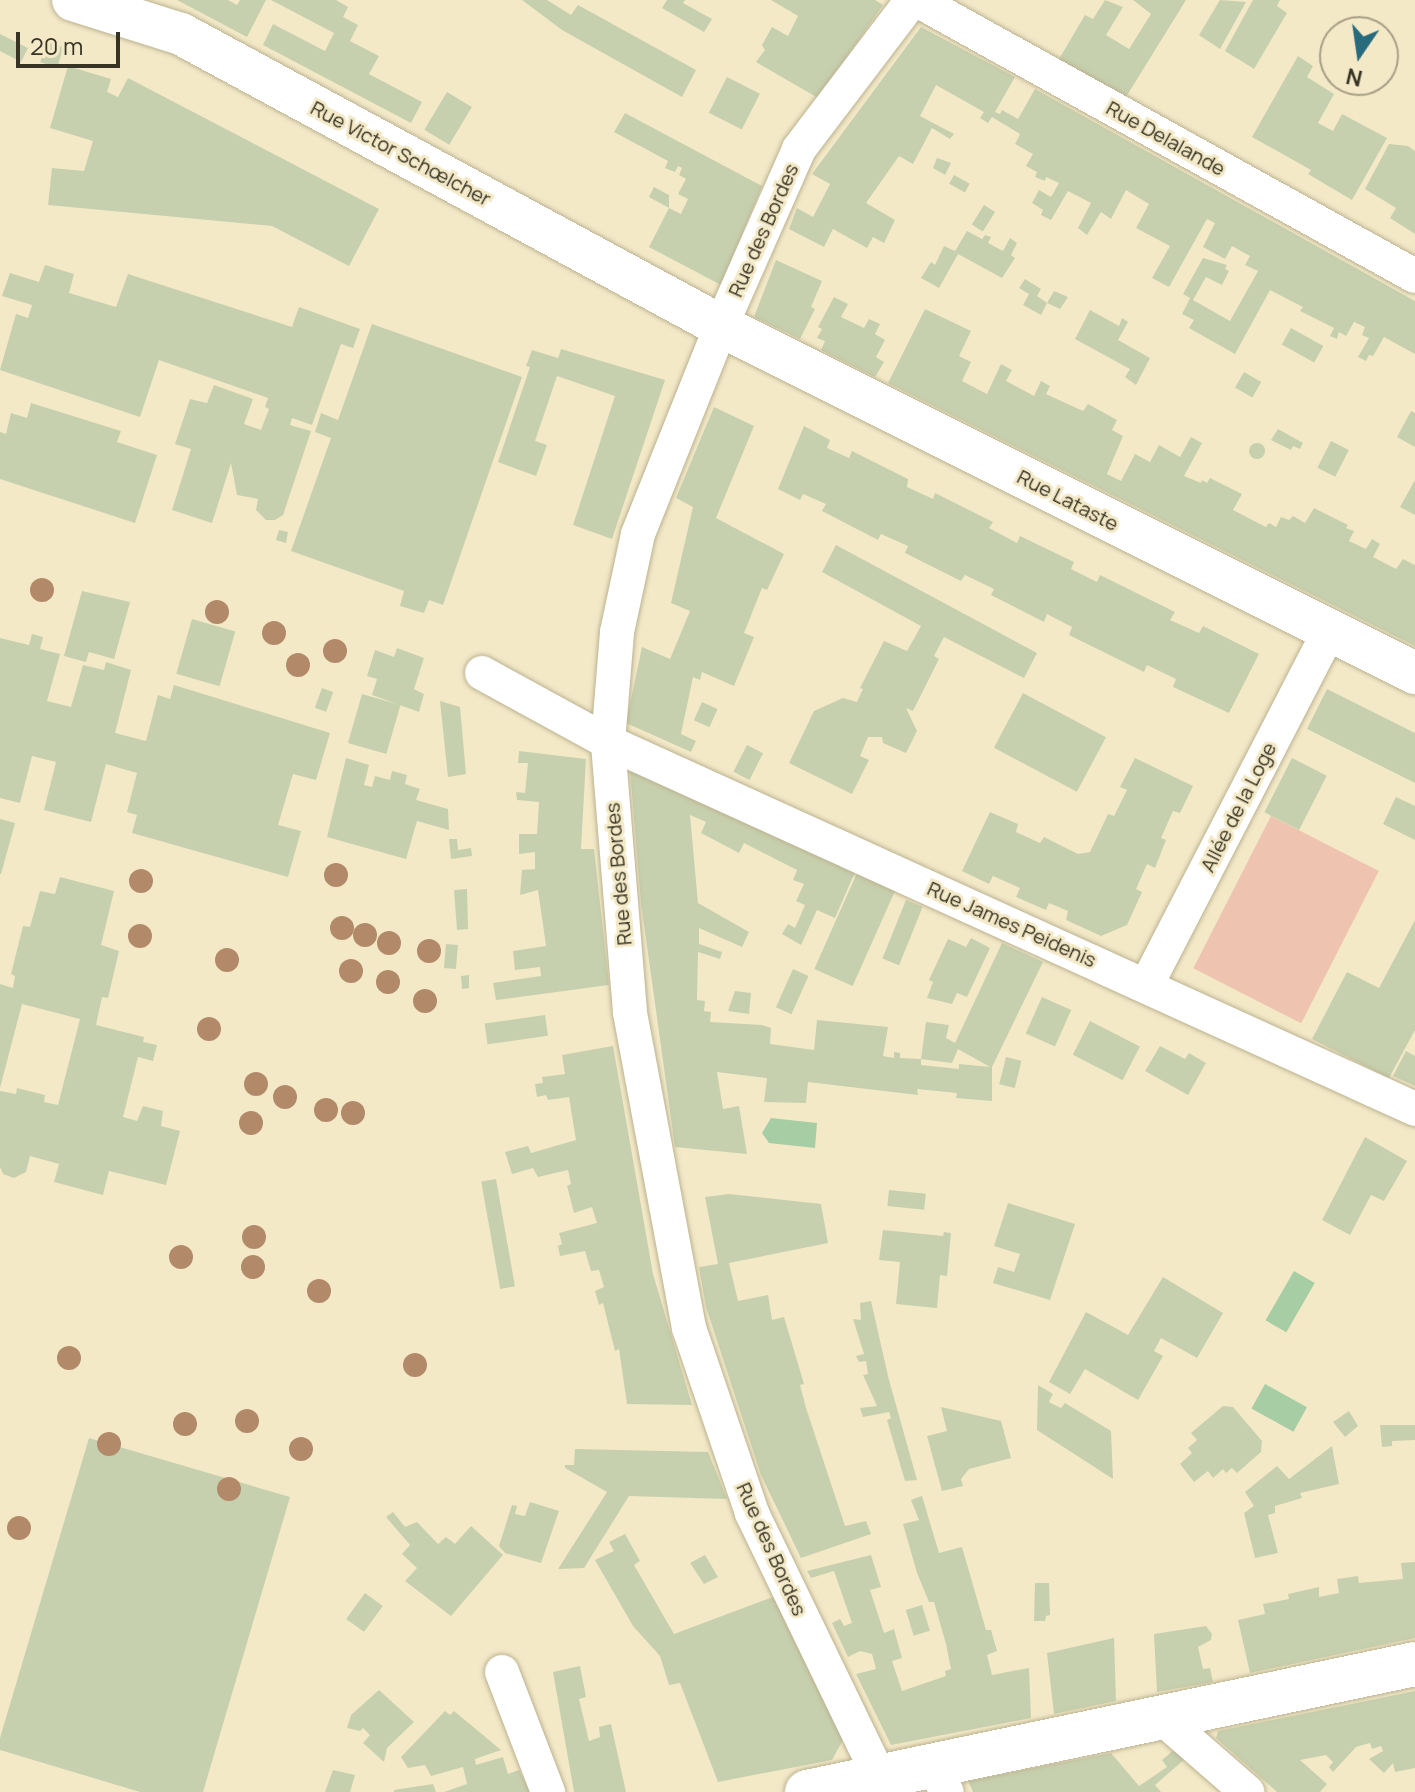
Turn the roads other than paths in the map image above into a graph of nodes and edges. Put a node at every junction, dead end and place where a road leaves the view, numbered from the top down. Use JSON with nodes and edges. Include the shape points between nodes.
{"nodes":[{"id":1,"x":73,"y":0,"type":"edge"},
{"id":2,"x":914,"y":0,"type":"edge"},
{"id":3,"x":1415,"y":276,"type":"edge"},
{"id":4,"x":721,"y":326,"type":"junction"},
{"id":5,"x":1330,"y":630,"type":"junction"},
{"id":6,"x":482,"y":673,"type":"dead end"},
{"id":7,"x":1415,"y":673,"type":"edge"},
{"id":8,"x":608,"y":742,"type":"junction"},
{"id":9,"x":1147,"y":984,"type":"junction"},
{"id":10,"x":1415,"y":1109,"type":"edge"},
{"id":11,"x":1415,"y":1664,"type":"edge"},
{"id":12,"x":502,"y":1672,"type":"dead end"},
{"id":13,"x":1160,"y":1716,"type":"junction"},
{"id":14,"x":879,"y":1776,"type":"junction"},
{"id":15,"x":940,"y":1778,"type":"edge"},
{"id":16,"x":548,"y":1792,"type":"edge"},
{"id":17,"x":807,"y":1792,"type":"edge"},
{"id":18,"x":1247,"y":1792,"type":"edge"}],
"edges":[{"from":1,"to":4,"type":"street","name":"Rue Victor Schœlcher","via":[[181,34]]},
{"from":2,"to":3,"type":"street","name":"Rue Delalande"},
{"from":2,"to":4,"type":"street","name":"Rue des Bordes","via":[[799,149]]},
{"from":4,"to":5,"type":"street","name":"Rue Lataste"},
{"from":4,"to":8,"type":"street","name":"Rue des Bordes","via":[[638,534],[617,632]]},
{"from":5,"to":7,"type":"street","name":"Rue Lataste"},
{"from":5,"to":9,"type":"street","name":"Allée de la Loge"},
{"from":6,"to":8,"type":"street","name":"Rue James Peidenis"},
{"from":8,"to":9,"type":"street","name":"Rue James Peidenis"},
{"from":8,"to":14,"type":"street","name":"Rue des Bordes","via":[[630,1012],[689,1328],[752,1513]]},
{"from":9,"to":10,"type":"street","name":"Rue James Peidenis"},
{"from":11,"to":13,"type":"main road"},
{"from":12,"to":16,"type":"street"},
{"from":13,"to":15,"type":"main road"},
{"from":13,"to":18,"type":"street"},
{"from":14,"to":15,"type":"main road"},
{"from":14,"to":17,"type":"main road"}]}
